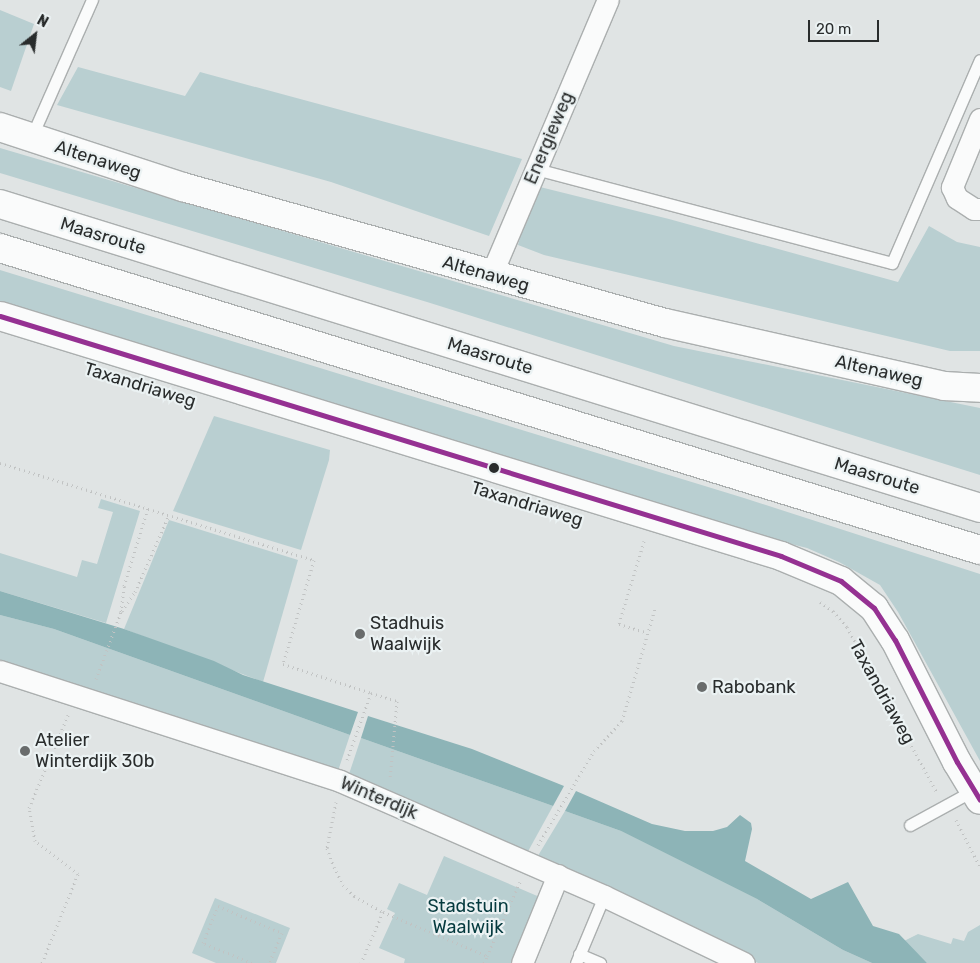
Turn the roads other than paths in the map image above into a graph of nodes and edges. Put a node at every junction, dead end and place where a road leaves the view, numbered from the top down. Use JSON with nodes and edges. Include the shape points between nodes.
{"nodes":[{"id":1,"x":92,"y":0,"type":"edge"},
{"id":2,"x":608,"y":0,"type":"edge"},
{"id":3,"x":980,"y":60,"type":"edge"},
{"id":4,"x":980,"y":118,"type":"edge"},
{"id":5,"x":0,"y":128,"type":"edge"},
{"id":6,"x":31,"y":138,"type":"junction"},
{"id":7,"x":536,"y":169,"type":"junction"},
{"id":8,"x":0,"y":204,"type":"edge"},
{"id":9,"x":980,"y":209,"type":"edge"},
{"id":10,"x":0,"y":248,"type":"edge"},
{"id":11,"x":491,"y":276,"type":"junction"},
{"id":12,"x":0,"y":316,"type":"edge"},
{"id":13,"x":980,"y":388,"type":"edge"},
{"id":14,"x":980,"y":508,"type":"edge"},
{"id":15,"x":980,"y":550,"type":"edge"},
{"id":16,"x":0,"y":671,"type":"edge"},
{"id":17,"x":977,"y":795,"type":"edge"},
{"id":18,"x":910,"y":825,"type":"dead end"},
{"id":19,"x":558,"y":875,"type":"junction"},
{"id":20,"x":604,"y":896,"type":"junction"},
{"id":21,"x":577,"y":959,"type":"edge"},
{"id":22,"x":522,"y":963,"type":"edge"},
{"id":23,"x":600,"y":963,"type":"edge"},
{"id":24,"x":744,"y":963,"type":"edge"}],
"edges":[{"from":1,"to":6,"type":"lane"},
{"from":2,"to":7,"type":"street","name":"Energieweg"},
{"from":3,"to":7,"type":"lane","via":[[892,263]]},
{"from":4,"to":9,"type":"street","via":[[952,187],[957,198]]},
{"from":5,"to":6,"type":"main road","name":"Altenaweg"},
{"from":6,"to":11,"type":"main road","name":"Altenaweg","via":[[183,187]]},
{"from":7,"to":11,"type":"street","name":"Energieweg"},
{"from":8,"to":14,"type":"main road","name":"Maasroute"},
{"from":10,"to":15,"type":"main road"},
{"from":11,"to":13,"type":"main road","name":"Altenaweg","via":[[674,325],[944,386]]},
{"from":12,"to":17,"type":"main road","name":"Taxandriaweg","via":[[781,556],[841,581],[874,608],[895,640]]},
{"from":16,"to":19,"type":"street","name":"Winterdijk","via":[[340,781]]},
{"from":17,"to":18,"type":"lane","via":[[948,804]]},
{"from":19,"to":20,"type":"street","name":"Winterdijk"},
{"from":19,"to":22,"type":"street"},
{"from":20,"to":21,"type":"lane"},
{"from":20,"to":24,"type":"street","name":"Winterdijk"},
{"from":21,"to":23,"type":"lane"}]}
